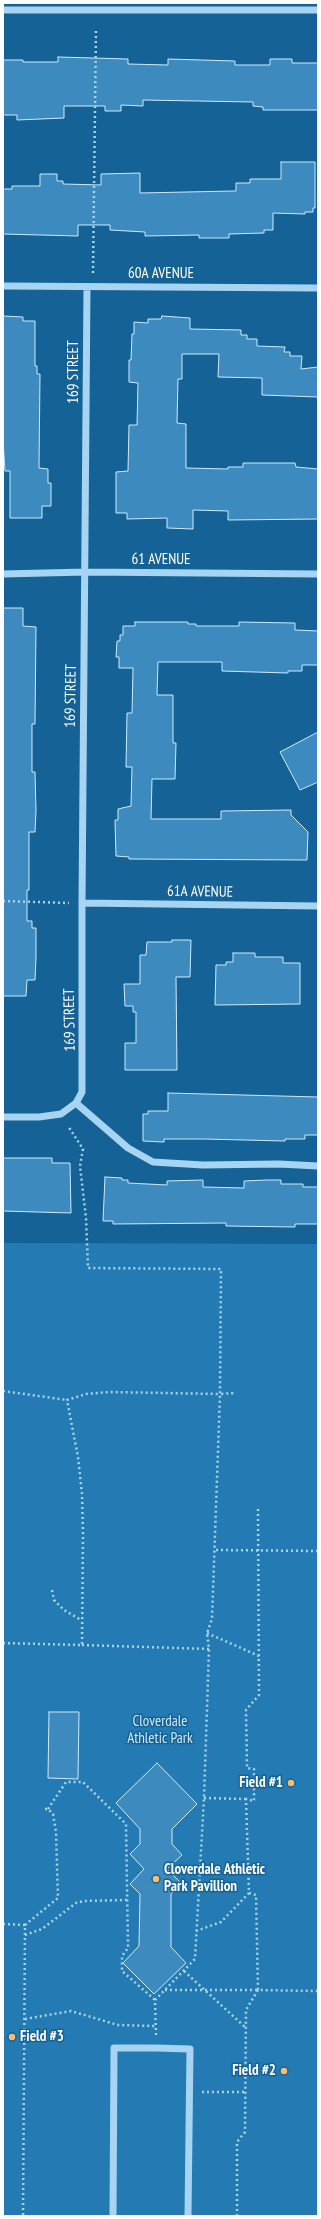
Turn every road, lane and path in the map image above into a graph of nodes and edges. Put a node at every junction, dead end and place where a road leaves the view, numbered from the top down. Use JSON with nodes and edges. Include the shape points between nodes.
{"nodes":[{"id":1,"x":109,"y":7,"type":"edge"},
{"id":2,"x":3,"y":10,"type":"edge"},
{"id":3,"x":318,"y":10,"type":"edge"},
{"id":4,"x":96,"y":28,"type":"dead end"},
{"id":5,"x":93,"y":273,"type":"dead end"},
{"id":6,"x":3,"y":286,"type":"edge"},
{"id":7,"x":87,"y":287,"type":"junction"},
{"id":8,"x":318,"y":288,"type":"edge"},
{"id":9,"x":86,"y":572,"type":"junction"},
{"id":10,"x":3,"y":574,"type":"edge"},
{"id":11,"x":318,"y":574,"type":"edge"},
{"id":12,"x":3,"y":901,"type":"edge"},
{"id":13,"x":82,"y":903,"type":"junction"},
{"id":14,"x":318,"y":906,"type":"edge"},
{"id":15,"x":76,"y":1103,"type":"junction"},
{"id":16,"x":3,"y":1116,"type":"edge"},
{"id":17,"x":66,"y":1123,"type":"dead end"},
{"id":18,"x":318,"y":1166,"type":"edge"},
{"id":19,"x":3,"y":1391,"type":"edge"},
{"id":20,"x":236,"y":1393,"type":"dead end"},
{"id":21,"x":220,"y":1394,"type":"junction"},
{"id":22,"x":66,"y":1400,"type":"junction"},
{"id":23,"x":258,"y":1508,"type":"dead end"},
{"id":24,"x":216,"y":1550,"type":"junction"},
{"id":25,"x":258,"y":1551,"type":"junction"},
{"id":26,"x":318,"y":1551,"type":"edge"},
{"id":27,"x":52,"y":1590,"type":"dead end"},
{"id":28,"x":82,"y":1621,"type":"junction"},
{"id":29,"x":206,"y":1633,"type":"junction"},
{"id":30,"x":3,"y":1643,"type":"edge"},
{"id":31,"x":82,"y":1644,"type":"junction"},
{"id":32,"x":208,"y":1649,"type":"junction"},
{"id":33,"x":259,"y":1656,"type":"junction"},
{"id":34,"x":204,"y":1798,"type":"junction"},
{"id":35,"x":246,"y":1799,"type":"junction"},
{"id":36,"x":43,"y":1809,"type":"dead end"},
{"id":37,"x":48,"y":1809,"type":"junction"},
{"id":38,"x":249,"y":1892,"type":"junction"},
{"id":39,"x":127,"y":1900,"type":"junction"},
{"id":40,"x":3,"y":1924,"type":"edge"},
{"id":41,"x":25,"y":1924,"type":"junction"},
{"id":42,"x":196,"y":1931,"type":"junction"},
{"id":43,"x":25,"y":1935,"type":"junction"},
{"id":44,"x":184,"y":1971,"type":"junction"},
{"id":45,"x":164,"y":1990,"type":"junction"},
{"id":46,"x":204,"y":1990,"type":"junction"},
{"id":47,"x":258,"y":1990,"type":"junction"},
{"id":48,"x":318,"y":1991,"type":"edge"},
{"id":49,"x":155,"y":2000,"type":"junction"},
{"id":50,"x":24,"y":2019,"type":"junction"},
{"id":51,"x":155,"y":2026,"type":"junction"},
{"id":52,"x":246,"y":2028,"type":"junction"},
{"id":53,"x":156,"y":2048,"type":"junction"},
{"id":54,"x":190,"y":2092,"type":"junction"},
{"id":55,"x":245,"y":2092,"type":"junction"},
{"id":56,"x":23,"y":2216,"type":"edge"},
{"id":57,"x":113,"y":2216,"type":"edge"},
{"id":58,"x":188,"y":2216,"type":"edge"},
{"id":59,"x":237,"y":2216,"type":"edge"}],
"edges":[{"from":1,"to":2,"type":"street"},
{"from":1,"to":3,"type":"street"},
{"from":4,"to":5,"type":"path"},
{"from":6,"to":7,"type":"street","name":"60A AVENUE"},
{"from":7,"to":8,"type":"street","name":"60A AVENUE"},
{"from":7,"to":9,"type":"street","name":"169 STREET"},
{"from":9,"to":10,"type":"street","name":"61 AVENUE"},
{"from":9,"to":11,"type":"street","name":"61 AVENUE"},
{"from":9,"to":13,"type":"street","name":"169 STREET"},
{"from":12,"to":13,"type":"path"},
{"from":13,"to":14,"type":"street","name":"61A AVENUE"},
{"from":13,"to":15,"type":"street","name":"169 STREET","via":[[83,1076],[82,1092]]},
{"from":15,"to":16,"type":"street","via":[[61,1114],[39,1117]]},
{"from":15,"to":18,"type":"street","via":[[128,1148],[153,1162]]},
{"from":17,"to":21,"type":"path","via":[[83,1149],[80,1166],[88,1268],[221,1269]]},
{"from":19,"to":22,"type":"path"},
{"from":20,"to":21,"type":"path"},
{"from":21,"to":22,"type":"path","via":[[117,1392],[86,1394]]},
{"from":21,"to":24,"type":"path"},
{"from":22,"to":28,"type":"path","via":[[78,1457],[82,1494]]},
{"from":23,"to":25,"type":"path"},
{"from":24,"to":25,"type":"path"},
{"from":24,"to":29,"type":"path","via":[[212,1619]]},
{"from":25,"to":26,"type":"path"},
{"from":25,"to":33,"type":"path"},
{"from":27,"to":28,"type":"path","via":[[54,1600]]},
{"from":28,"to":31,"type":"path"},
{"from":29,"to":32,"type":"path"},
{"from":29,"to":33,"type":"path"},
{"from":30,"to":31,"type":"path"},
{"from":31,"to":32,"type":"path"},
{"from":32,"to":34,"type":"path"},
{"from":33,"to":35,"type":"path","via":[[259,1695],[246,1710],[247,1768],[254,1769],[254,1801]]},
{"from":34,"to":35,"type":"path"},
{"from":34,"to":42,"type":"path"},
{"from":35,"to":38,"type":"path"},
{"from":36,"to":37,"type":"path"},
{"from":37,"to":39,"type":"path","via":[[66,1782],[83,1782],[126,1824]]},
{"from":37,"to":41,"type":"path","via":[[54,1814],[58,1898]]},
{"from":38,"to":42,"type":"path","via":[[221,1922]]},
{"from":38,"to":47,"type":"path","via":[[256,1895]]},
{"from":39,"to":43,"type":"path","via":[[76,1903],[42,1929]]},
{"from":39,"to":49,"type":"path","via":[[128,1948],[122,1956],[122,1971]]},
{"from":40,"to":41,"type":"path"},
{"from":41,"to":43,"type":"path"},
{"from":42,"to":44,"type":"path","via":[[195,1959]]},
{"from":43,"to":50,"type":"path"},
{"from":44,"to":45,"type":"path"},
{"from":44,"to":46,"type":"path"},
{"from":45,"to":46,"type":"path"},
{"from":45,"to":49,"type":"path"},
{"from":46,"to":47,"type":"path"},
{"from":46,"to":52,"type":"path"},
{"from":47,"to":48,"type":"path"},
{"from":47,"to":52,"type":"path","via":[[246,2010]]},
{"from":49,"to":51,"type":"path"},
{"from":50,"to":51,"type":"path","via":[[71,2011],[118,2025]]},
{"from":50,"to":56,"type":"path"},
{"from":51,"to":53,"type":"path"},
{"from":52,"to":55,"type":"path"},
{"from":53,"to":54,"type":"street","via":[[190,2049]]},
{"from":53,"to":57,"type":"street","via":[[114,2048]]},
{"from":54,"to":55,"type":"path"},
{"from":54,"to":58,"type":"street"},
{"from":55,"to":59,"type":"path","via":[[245,2132],[237,2142]]}]}
